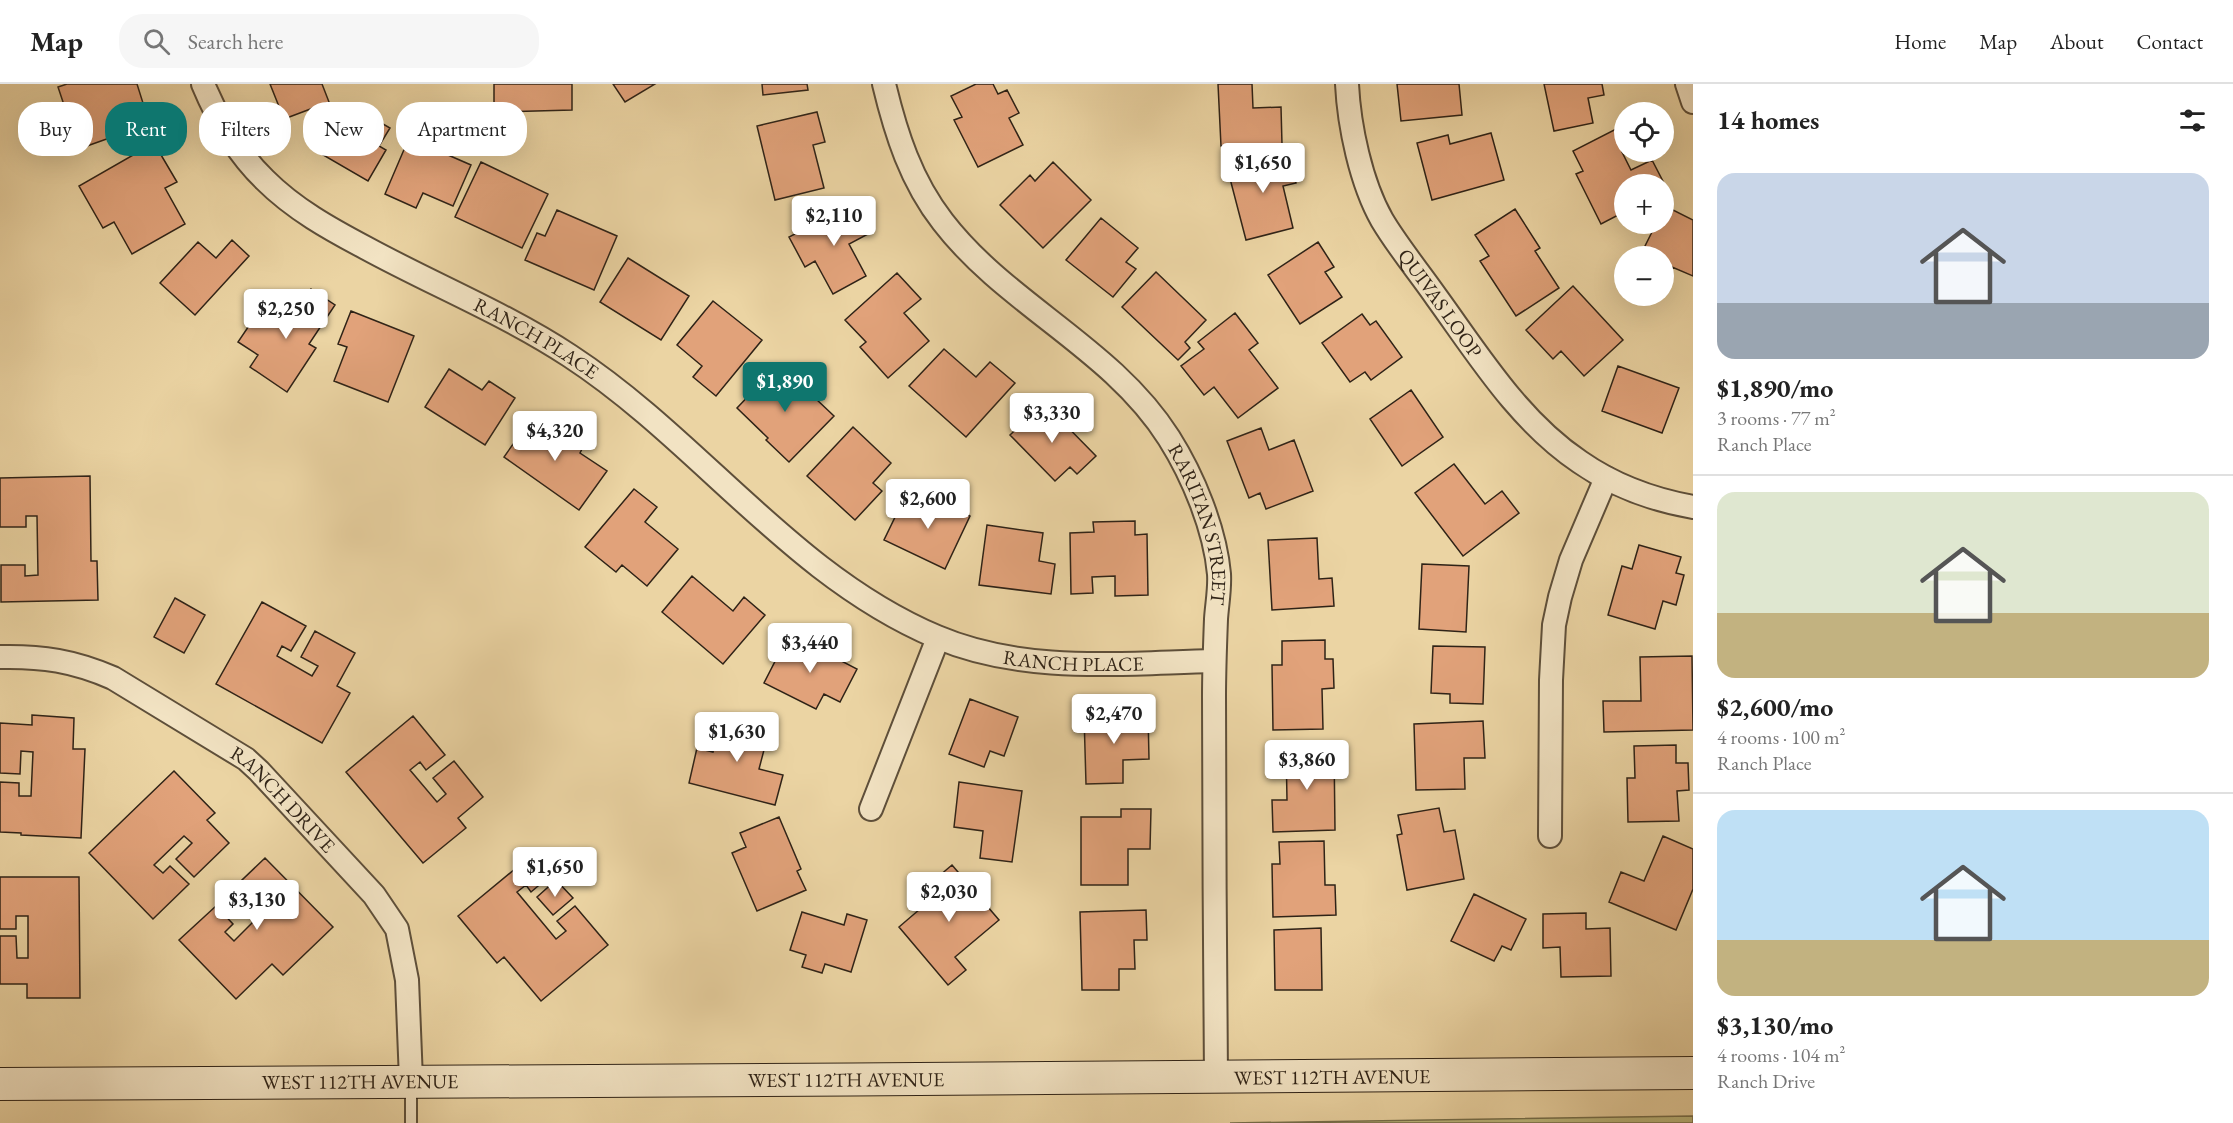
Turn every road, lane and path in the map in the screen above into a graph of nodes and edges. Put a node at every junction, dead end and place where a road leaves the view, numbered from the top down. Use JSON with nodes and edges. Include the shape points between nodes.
{"nodes":[{"id":1,"x":202,"y":84,"type":"edge"},
{"id":2,"x":884,"y":84,"type":"edge"},
{"id":3,"x":1347,"y":84,"type":"edge"},
{"id":4,"x":1687,"y":84,"type":"edge"},
{"id":5,"x":1693,"y":102,"type":"edge"},
{"id":6,"x":1606,"y":478,"type":"junction"},
{"id":7,"x":1693,"y":507,"type":"edge"},
{"id":8,"x":938,"y":638,"type":"junction"},
{"id":9,"x":0,"y":657,"type":"edge"},
{"id":10,"x":1214,"y":661,"type":"junction"},
{"id":11,"x":871,"y":810,"type":"dead end"},
{"id":12,"x":1550,"y":836,"type":"dead end"},
{"id":13,"x":1693,"y":1073,"type":"edge"},
{"id":14,"x":1216,"y":1079,"type":"junction"},
{"id":15,"x":411,"y":1080,"type":"junction"},
{"id":16,"x":0,"y":1084,"type":"edge"},
{"id":17,"x":411,"y":1123,"type":"edge"}],
"edges":[{"from":1,"to":8,"type":"street","name":"RANCH PLACE","via":[[237,150],[265,181],[302,210],[391,262],[526,329],[572,358],[636,405],[822,569],[873,605]]},
{"from":2,"to":10,"type":"street","name":"RARITAN STREET","via":[[895,130],[911,170],[944,224],[978,260],[1119,379],[1171,441],[1198,494],[1219,574]]},
{"from":3,"to":6,"type":"street","name":"QUIVAS LOOP","via":[[1356,148],[1382,219],[1517,405],[1579,462]]},
{"from":4,"to":5,"type":"street"},
{"from":6,"to":7,"type":"street","name":"QUIVAS LOOP","via":[[1652,497]]},
{"from":6,"to":12,"type":"street","via":[[1571,560],[1554,625]]},
{"from":8,"to":10,"type":"street","name":"RANCH PLACE","via":[[1032,662]]},
{"from":8,"to":11,"type":"street"},
{"from":9,"to":15,"type":"street","name":"RANCH DRIVE","via":[[51,658],[113,678],[246,759],[259,771],[374,895],[397,929],[407,980]]},
{"from":10,"to":14,"type":"street","name":"RARITAN STREET"},
{"from":13,"to":14,"type":"main road","name":"WEST 112TH AVENUE"},
{"from":14,"to":15,"type":"main road","name":"WEST 112TH AVENUE"},
{"from":15,"to":16,"type":"main road","name":"WEST 112TH AVENUE"},
{"from":15,"to":17,"type":"lane"}]}
